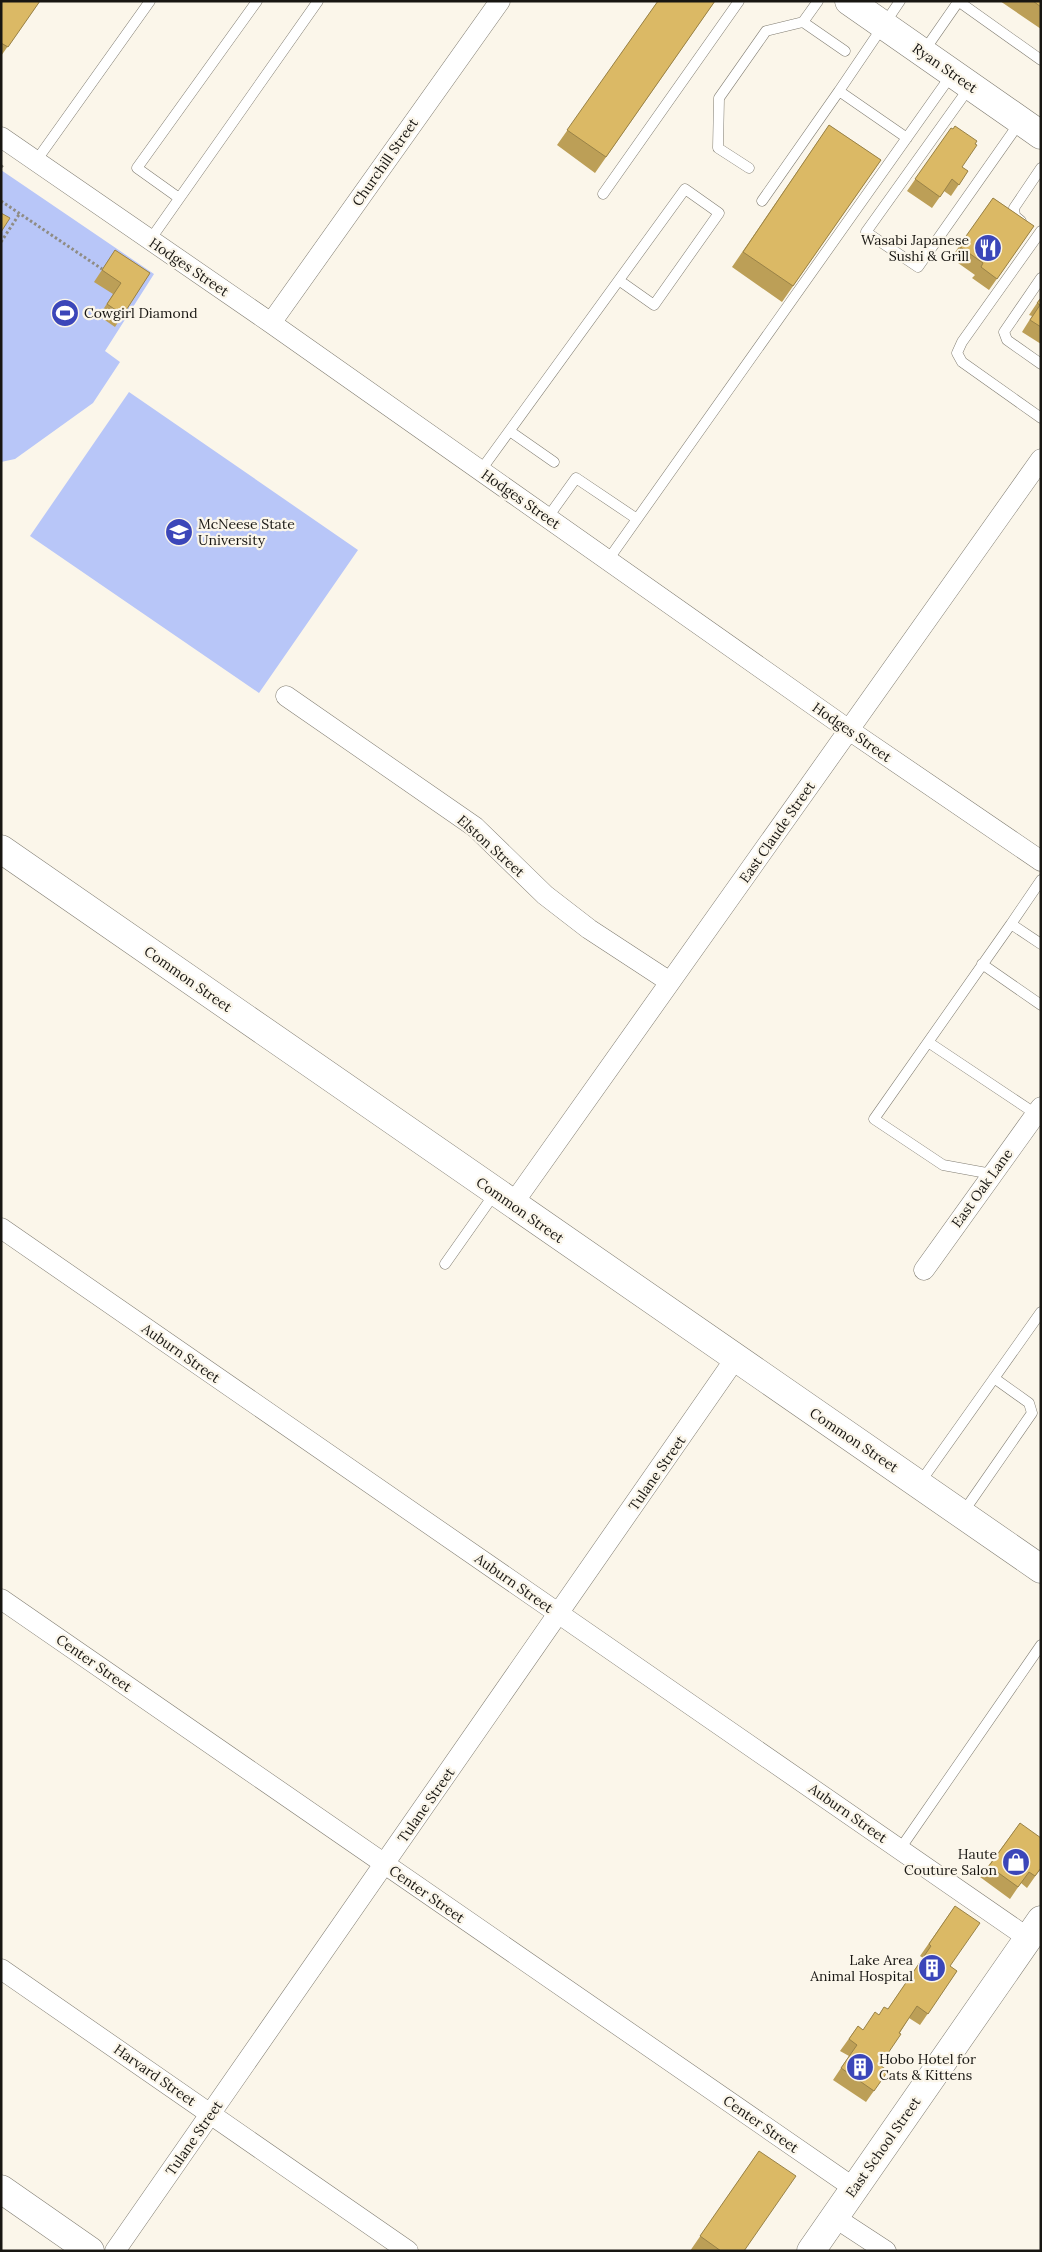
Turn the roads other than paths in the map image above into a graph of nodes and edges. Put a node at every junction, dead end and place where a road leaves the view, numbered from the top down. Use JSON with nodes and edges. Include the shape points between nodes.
{"nodes":[{"id":1,"x":150,"y":1,"type":"edge"},
{"id":2,"x":257,"y":1,"type":"edge"},
{"id":3,"x":318,"y":1,"type":"edge"},
{"id":4,"x":500,"y":1,"type":"edge"},
{"id":5,"x":739,"y":1,"type":"edge"},
{"id":6,"x":818,"y":1,"type":"edge"},
{"id":7,"x":849,"y":1,"type":"edge"},
{"id":8,"x":900,"y":1,"type":"edge"},
{"id":9,"x":958,"y":2,"type":"edge"},
{"id":10,"x":803,"y":22,"type":"junction"},
{"id":11,"x":884,"y":26,"type":"junction"},
{"id":12,"x":845,"y":51,"type":"dead end"},
{"id":13,"x":923,"y":52,"type":"junction"},
{"id":14,"x":1041,"y":60,"type":"edge"},
{"id":15,"x":961,"y":80,"type":"junction"},
{"id":16,"x":839,"y":91,"type":"junction"},
{"id":17,"x":1031,"y":128,"type":"edge"},
{"id":18,"x":1,"y":137,"type":"edge"},
{"id":19,"x":907,"y":138,"type":"junction"},
{"id":20,"x":36,"y":161,"type":"junction"},
{"id":21,"x":749,"y":168,"type":"dead end"},
{"id":22,"x":1041,"y":168,"type":"edge"},
{"id":23,"x":604,"y":194,"type":"dead end"},
{"id":24,"x":179,"y":198,"type":"junction"},
{"id":25,"x":762,"y":201,"type":"dead end"},
{"id":26,"x":1040,"y":233,"type":"edge"},
{"id":27,"x":150,"y":240,"type":"junction"},
{"id":28,"x":1041,"y":278,"type":"edge"},
{"id":29,"x":620,"y":282,"type":"junction"},
{"id":30,"x":271,"y":323,"type":"junction"},
{"id":31,"x":1041,"y":364,"type":"edge"},
{"id":32,"x":1041,"y":418,"type":"edge"},
{"id":33,"x":511,"y":432,"type":"junction"},
{"id":34,"x":1041,"y":459,"type":"edge"},
{"id":35,"x":554,"y":462,"type":"dead end"},
{"id":36,"x":481,"y":470,"type":"junction"},
{"id":37,"x":548,"y":518,"type":"junction"},
{"id":38,"x":637,"y":520,"type":"junction"},
{"id":39,"x":608,"y":560,"type":"junction"},
{"id":40,"x":286,"y":696,"type":"dead end"},
{"id":41,"x":849,"y":730,"type":"junction"},
{"id":42,"x":1,"y":850,"type":"edge"},
{"id":43,"x":1041,"y":861,"type":"edge"},
{"id":44,"x":1041,"y":880,"type":"edge"},
{"id":45,"x":1011,"y":924,"type":"junction"},
{"id":46,"x":1041,"y":944,"type":"edge"},
{"id":47,"x":982,"y":964,"type":"junction"},
{"id":48,"x":670,"y":982,"type":"junction"},
{"id":49,"x":1041,"y":1005,"type":"edge"},
{"id":50,"x":928,"y":1042,"type":"junction"},
{"id":51,"x":1038,"y":1110,"type":"edge"},
{"id":52,"x":992,"y":1174,"type":"junction"},
{"id":53,"x":504,"y":1199,"type":"junction"},
{"id":54,"x":1,"y":1228,"type":"edge"},
{"id":55,"x":445,"y":1264,"type":"dead end"},
{"id":56,"x":924,"y":1270,"type":"dead end"},
{"id":57,"x":1041,"y":1312,"type":"edge"},
{"id":58,"x":735,"y":1359,"type":"junction"},
{"id":59,"x":994,"y":1378,"type":"junction"},
{"id":60,"x":919,"y":1485,"type":"junction"},
{"id":61,"x":962,"y":1515,"type":"junction"},
{"id":62,"x":1041,"y":1569,"type":"edge"},
{"id":63,"x":1,"y":1599,"type":"edge"},
{"id":64,"x":559,"y":1614,"type":"junction"},
{"id":65,"x":1041,"y":1645,"type":"edge"},
{"id":66,"x":900,"y":1849,"type":"junction"},
{"id":67,"x":385,"y":1865,"type":"junction"},
{"id":68,"x":1034,"y":1929,"type":"edge"},
{"id":69,"x":1,"y":1969,"type":"edge"},
{"id":70,"x":211,"y":2114,"type":"junction"},
{"id":71,"x":854,"y":2188,"type":"junction"},
{"id":72,"x":1,"y":2189,"type":"edge"},
{"id":73,"x":834,"y":2217,"type":"junction"},
{"id":74,"x":90,"y":2251,"type":"edge"},
{"id":75,"x":115,"y":2251,"type":"edge"},
{"id":76,"x":408,"y":2251,"type":"edge"},
{"id":77,"x":811,"y":2251,"type":"edge"},
{"id":78,"x":886,"y":2251,"type":"edge"}],
"edges":[{"from":1,"to":20,"type":"lane"},
{"from":2,"to":24,"type":"lane","via":[[138,168]]},
{"from":3,"to":24,"type":"lane"},
{"from":4,"to":30,"type":"street","name":"Churchill Street"},
{"from":5,"to":23,"type":"lane"},
{"from":6,"to":10,"type":"lane"},
{"from":7,"to":11,"type":"street","name":"Ryan Street"},
{"from":8,"to":11,"type":"lane"},
{"from":9,"to":13,"type":"lane"},
{"from":9,"to":14,"type":"lane"},
{"from":10,"to":12,"type":"lane"},
{"from":10,"to":21,"type":"lane","via":[[766,31],[719,98],[718,148]]},
{"from":11,"to":13,"type":"street","name":"Ryan Street"},
{"from":11,"to":16,"type":"lane"},
{"from":13,"to":15,"type":"street","name":"Ryan Street"},
{"from":15,"to":17,"type":"street","name":"Ryan Street"},
{"from":15,"to":17,"type":"lane","via":[[866,232],[918,267]]},
{"from":15,"to":19,"type":"lane"},
{"from":16,"to":19,"type":"lane"},
{"from":16,"to":25,"type":"lane"},
{"from":18,"to":20,"type":"street","name":"Hodges Street"},
{"from":19,"to":38,"type":"lane"},
{"from":20,"to":27,"type":"street","name":"Hodges Street"},
{"from":22,"to":26,"type":"lane","via":[[1014,208],[1018,219]]},
{"from":24,"to":27,"type":"lane"},
{"from":26,"to":32,"type":"lane","via":[[962,342],[958,353],[962,362]]},
{"from":27,"to":30,"type":"street","name":"Hodges Street"},
{"from":28,"to":31,"type":"lane","via":[[1004,332],[1007,340]]},
{"from":29,"to":29,"type":"lane","via":[[685,189],[719,213],[654,305]]},
{"from":29,"to":33,"type":"lane"},
{"from":30,"to":36,"type":"street","name":"Hodges Street"},
{"from":33,"to":35,"type":"lane"},
{"from":33,"to":36,"type":"lane"},
{"from":34,"to":41,"type":"street","name":"East Claude Street"},
{"from":36,"to":37,"type":"street","name":"Hodges Street"},
{"from":37,"to":38,"type":"lane","via":[[576,478]]},
{"from":37,"to":39,"type":"street","name":"Hodges Street"},
{"from":38,"to":39,"type":"lane"},
{"from":39,"to":41,"type":"street","name":"Hodges Street"},
{"from":40,"to":48,"type":"street","name":"Elston Street","via":[[474,827],[545,895],[588,929]]},
{"from":41,"to":43,"type":"street","name":"Hodges Street"},
{"from":41,"to":48,"type":"street","name":"East Claude Street"},
{"from":42,"to":53,"type":"street","name":"Common Street"},
{"from":44,"to":45,"type":"lane"},
{"from":45,"to":46,"type":"lane"},
{"from":45,"to":47,"type":"lane"},
{"from":47,"to":49,"type":"lane"},
{"from":47,"to":50,"type":"lane"},
{"from":48,"to":53,"type":"street","name":"East Claude Street"},
{"from":50,"to":51,"type":"lane"},
{"from":50,"to":52,"type":"lane","via":[[874,1119],[943,1165]]},
{"from":51,"to":52,"type":"street","name":"East Oak Lane"},
{"from":52,"to":56,"type":"street","name":"East Oak Lane"},
{"from":53,"to":55,"type":"lane"},
{"from":53,"to":58,"type":"street","name":"Common Street"},
{"from":54,"to":64,"type":"street","name":"Auburn Street"},
{"from":57,"to":59,"type":"lane"},
{"from":58,"to":60,"type":"street","name":"Common Street"},
{"from":58,"to":64,"type":"street","name":"Tulane Street"},
{"from":59,"to":60,"type":"lane"},
{"from":59,"to":61,"type":"lane","via":[[1030,1403],[1032,1414]]},
{"from":60,"to":61,"type":"street","name":"Common Street"},
{"from":61,"to":62,"type":"street","name":"Common Street"},
{"from":63,"to":67,"type":"street","name":"Center Street"},
{"from":64,"to":66,"type":"street","name":"Auburn Street"},
{"from":64,"to":67,"type":"street","name":"Tulane Street"},
{"from":65,"to":66,"type":"lane"},
{"from":66,"to":68,"type":"street","name":"Auburn Street"},
{"from":67,"to":70,"type":"street","name":"Tulane Street"},
{"from":67,"to":71,"type":"street","name":"Center Street"},
{"from":68,"to":71,"type":"street","name":"East School Street"},
{"from":69,"to":70,"type":"street","name":"Harvard Street"},
{"from":70,"to":75,"type":"street","name":"Tulane Street"},
{"from":70,"to":76,"type":"street","name":"Harvard Street"},
{"from":71,"to":73,"type":"street","name":"East School Street"},
{"from":72,"to":74,"type":"street"},
{"from":73,"to":77,"type":"street","name":"East School Street"},
{"from":73,"to":78,"type":"street"}]}
